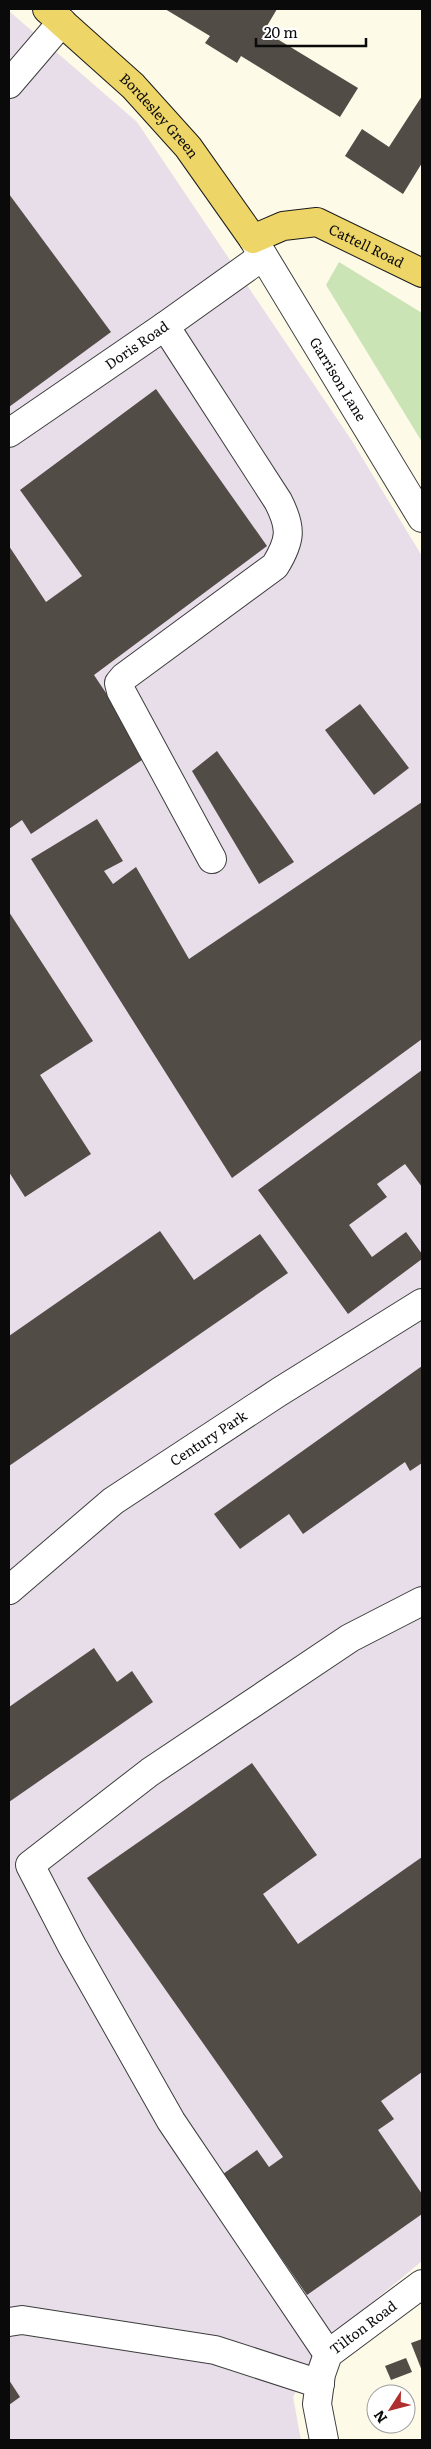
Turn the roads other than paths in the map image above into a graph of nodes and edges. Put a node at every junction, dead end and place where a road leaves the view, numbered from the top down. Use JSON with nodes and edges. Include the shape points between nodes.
{"nodes":[{"id":1,"x":55,"y":15,"type":"edge"},
{"id":2,"x":9,"y":84,"type":"edge"},
{"id":3,"x":258,"y":247,"type":"junction"},
{"id":4,"x":422,"y":273,"type":"edge"},
{"id":5,"x":165,"y":326,"type":"junction"},
{"id":6,"x":9,"y":433,"type":"edge"},
{"id":7,"x":422,"y":518,"type":"edge"},
{"id":8,"x":212,"y":860,"type":"dead end"},
{"id":9,"x":422,"y":1303,"type":"edge"},
{"id":10,"x":9,"y":1590,"type":"edge"},
{"id":11,"x":422,"y":1602,"type":"edge"},
{"id":12,"x":422,"y":2284,"type":"edge"},
{"id":13,"x":9,"y":2322,"type":"edge"},
{"id":14,"x":328,"y":2354,"type":"junction"},
{"id":15,"x":320,"y":2384,"type":"junction"},
{"id":16,"x":324,"y":2440,"type":"edge"}],
"edges":[{"from":1,"to":2,"type":"street"},
{"from":1,"to":3,"type":"main road","name":"Bordesley Green","via":[[133,86],[188,147]]},
{"from":3,"to":4,"type":"main road","name":"Cattell Road","via":[[283,226],[317,222]]},
{"from":3,"to":5,"type":"street","name":"Doris Road"},
{"from":3,"to":7,"type":"street","name":"Garrison Lane"},
{"from":5,"to":6,"type":"street","name":"Doris Road"},
{"from":5,"to":8,"type":"street","via":[[278,501],[288,525],[286,548],[275,566],[119,683]]},
{"from":9,"to":10,"type":"street","name":"Century Park","via":[[113,1501]]},
{"from":11,"to":14,"type":"street","via":[[350,1638],[150,1772],[30,1865],[171,2121]]},
{"from":12,"to":14,"type":"street","name":"Tilton Road"},
{"from":13,"to":15,"type":"street","via":[[22,2320],[215,2350]]},
{"from":14,"to":15,"type":"street","name":"Tilton Road"},
{"from":15,"to":16,"type":"street","name":"Tilton Road","via":[[317,2404]]}]}
